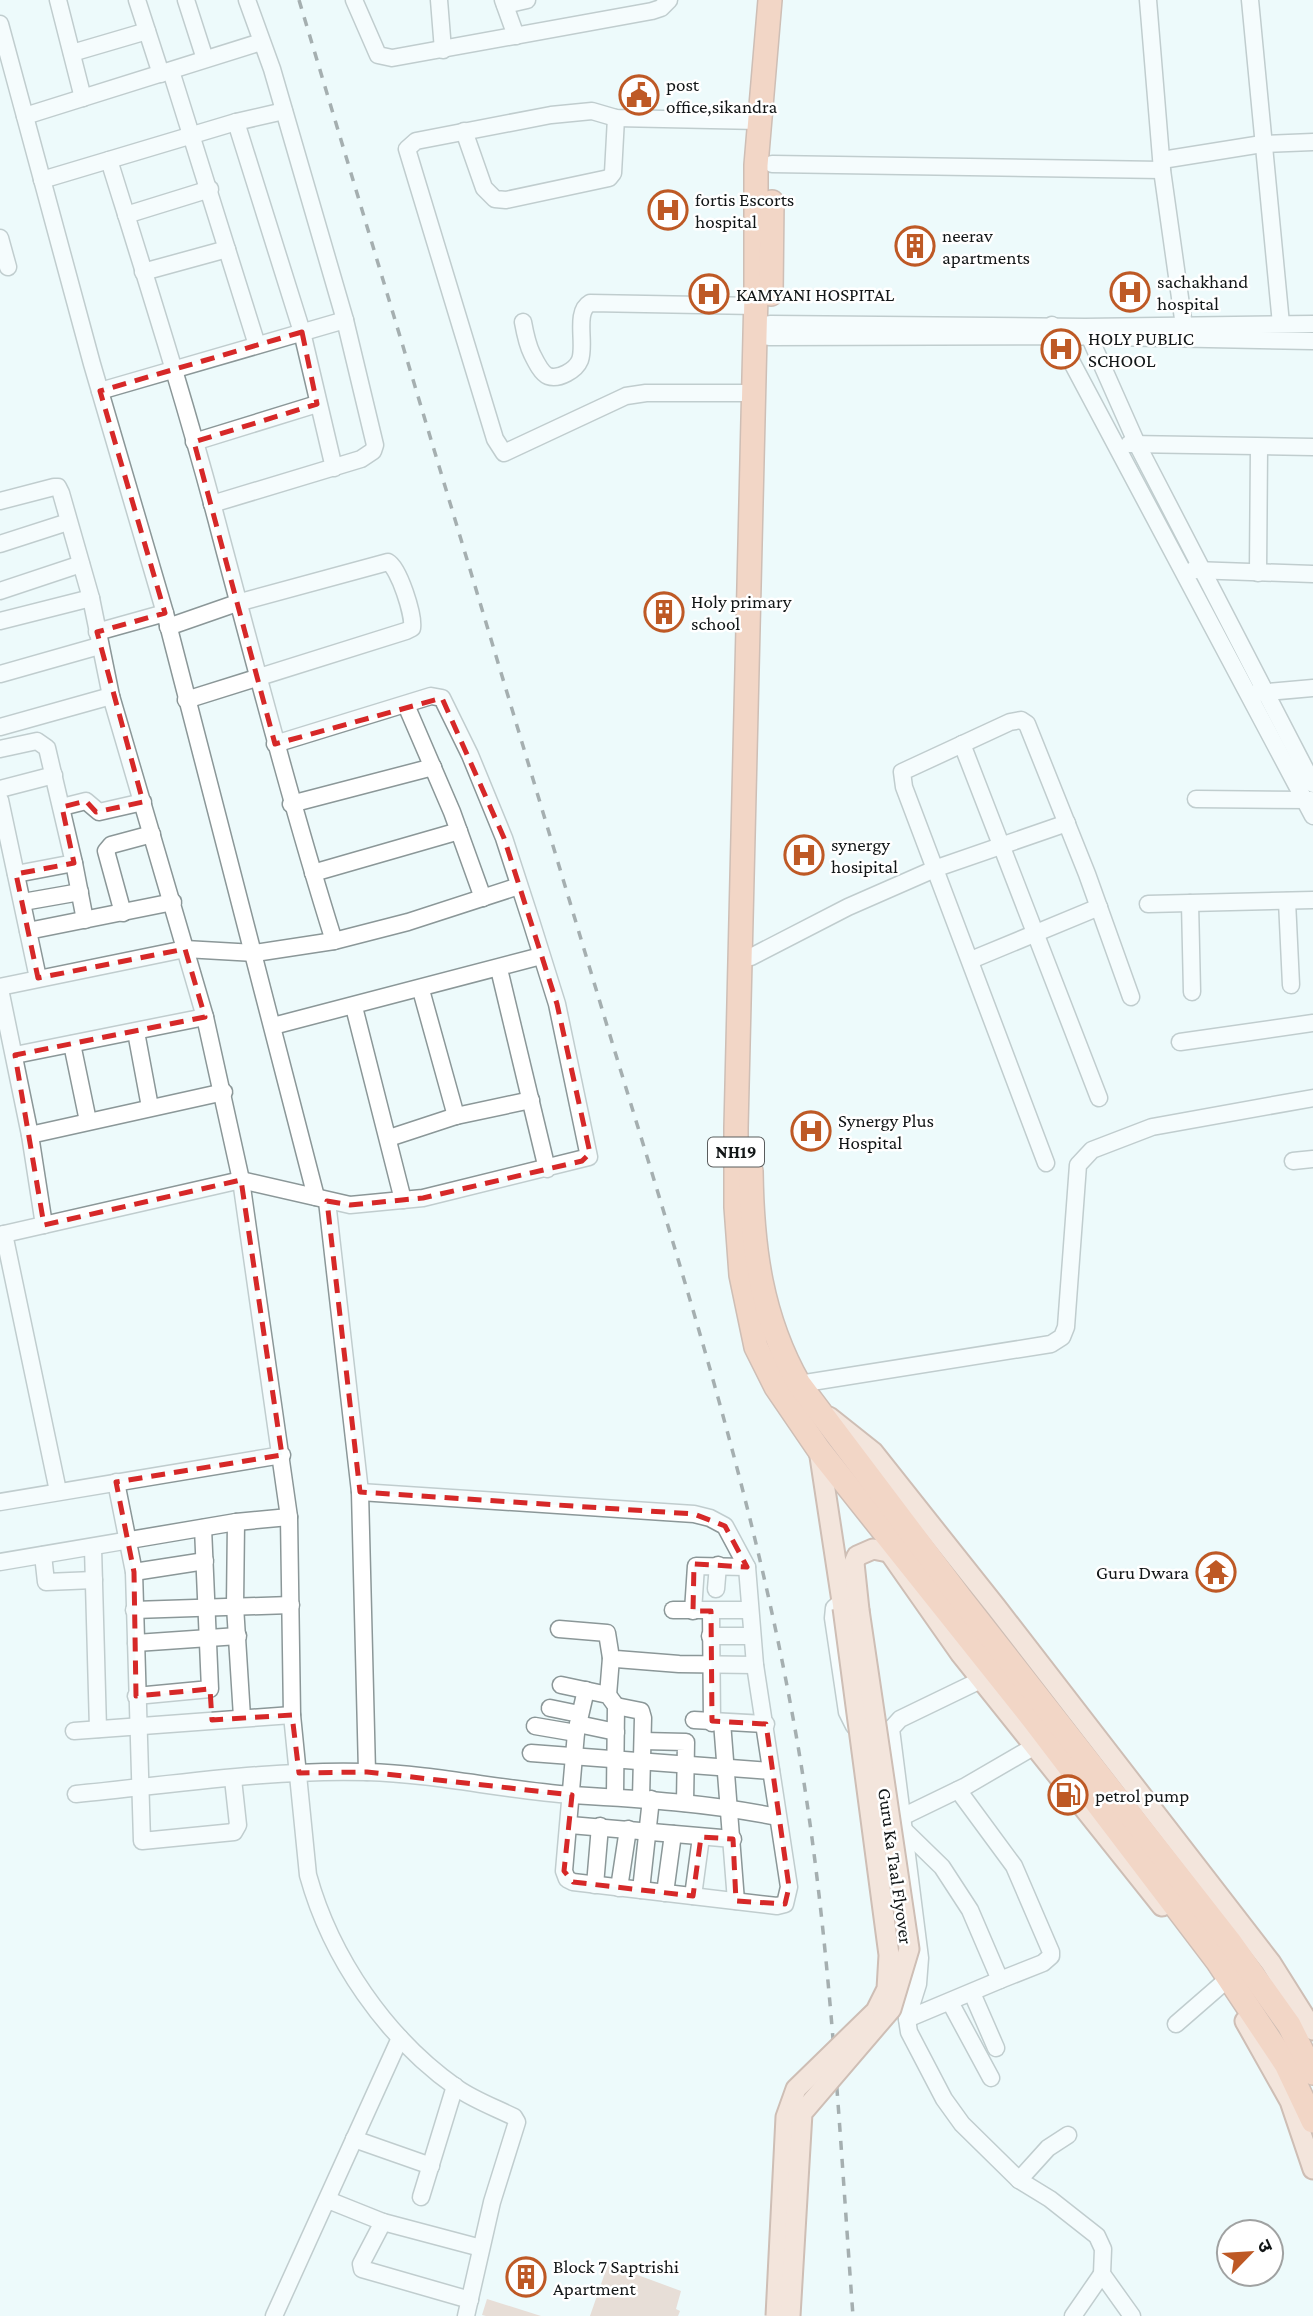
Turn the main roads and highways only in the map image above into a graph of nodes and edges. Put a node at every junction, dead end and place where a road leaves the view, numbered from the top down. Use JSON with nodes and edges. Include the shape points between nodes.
{"nodes":[{"id":1,"x":770,"y":0,"type":"edge"},
{"id":2,"x":784,"y":0,"type":"edge"},
{"id":3,"x":765,"y":322,"type":"junction"},
{"id":4,"x":818,"y":1450,"type":"junction"},
{"id":5,"x":896,"y":1554,"type":"junction"},
{"id":6,"x":1005,"y":1667,"type":"junction"},
{"id":7,"x":1308,"y":2036,"type":"edge"},
{"id":8,"x":1313,"y":2073,"type":"edge"},
{"id":9,"x":1313,"y":2121,"type":"edge"},
{"id":10,"x":1313,"y":2169,"type":"edge"},
{"id":11,"x":776,"y":2316,"type":"edge"},
{"id":12,"x":790,"y":2316,"type":"edge"}],
"edges":[{"from":1,"to":3,"type":"highway","number":"NH19","via":[[759,121]]},
{"from":2,"to":3,"type":"highway","number":"NH19","via":[[773,103]]},
{"from":3,"to":4,"type":"highway","number":"NH19","via":[[754,393],[736,1207],[740,1275],[756,1347]]},
{"from":3,"to":6,"type":"highway","number":"NH19","via":[[751,957],[755,1240],[771,1325],[799,1384]]},
{"from":4,"to":5,"type":"highway","number":"NH19"},
{"from":4,"to":11,"type":"main road","name":"Guru Ka Taal Flyover","bridge":true,"via":[[889,1955],[887,1989],[876,2011],[796,2089],[786,2117]]},
{"from":5,"to":6,"type":"highway","number":"NH19"},
{"from":5,"to":12,"type":"main road","name":"Guru Ka Taal Flyover","bridge":true,"via":[[873,1549],[857,1556],[854,1563],[909,1949],[891,2009],[802,2113]]},
{"from":6,"to":7,"type":"highway","number":"NH19"},
{"from":6,"to":9,"type":"highway","number":"NH19","via":[[1224,1972],[1286,2064]]},
{"from":6,"to":10,"type":"main road","via":[[1033,1747],[1222,1984],[1290,2101]]},
{"from":7,"to":8,"type":"highway","number":"NH19"}]}
